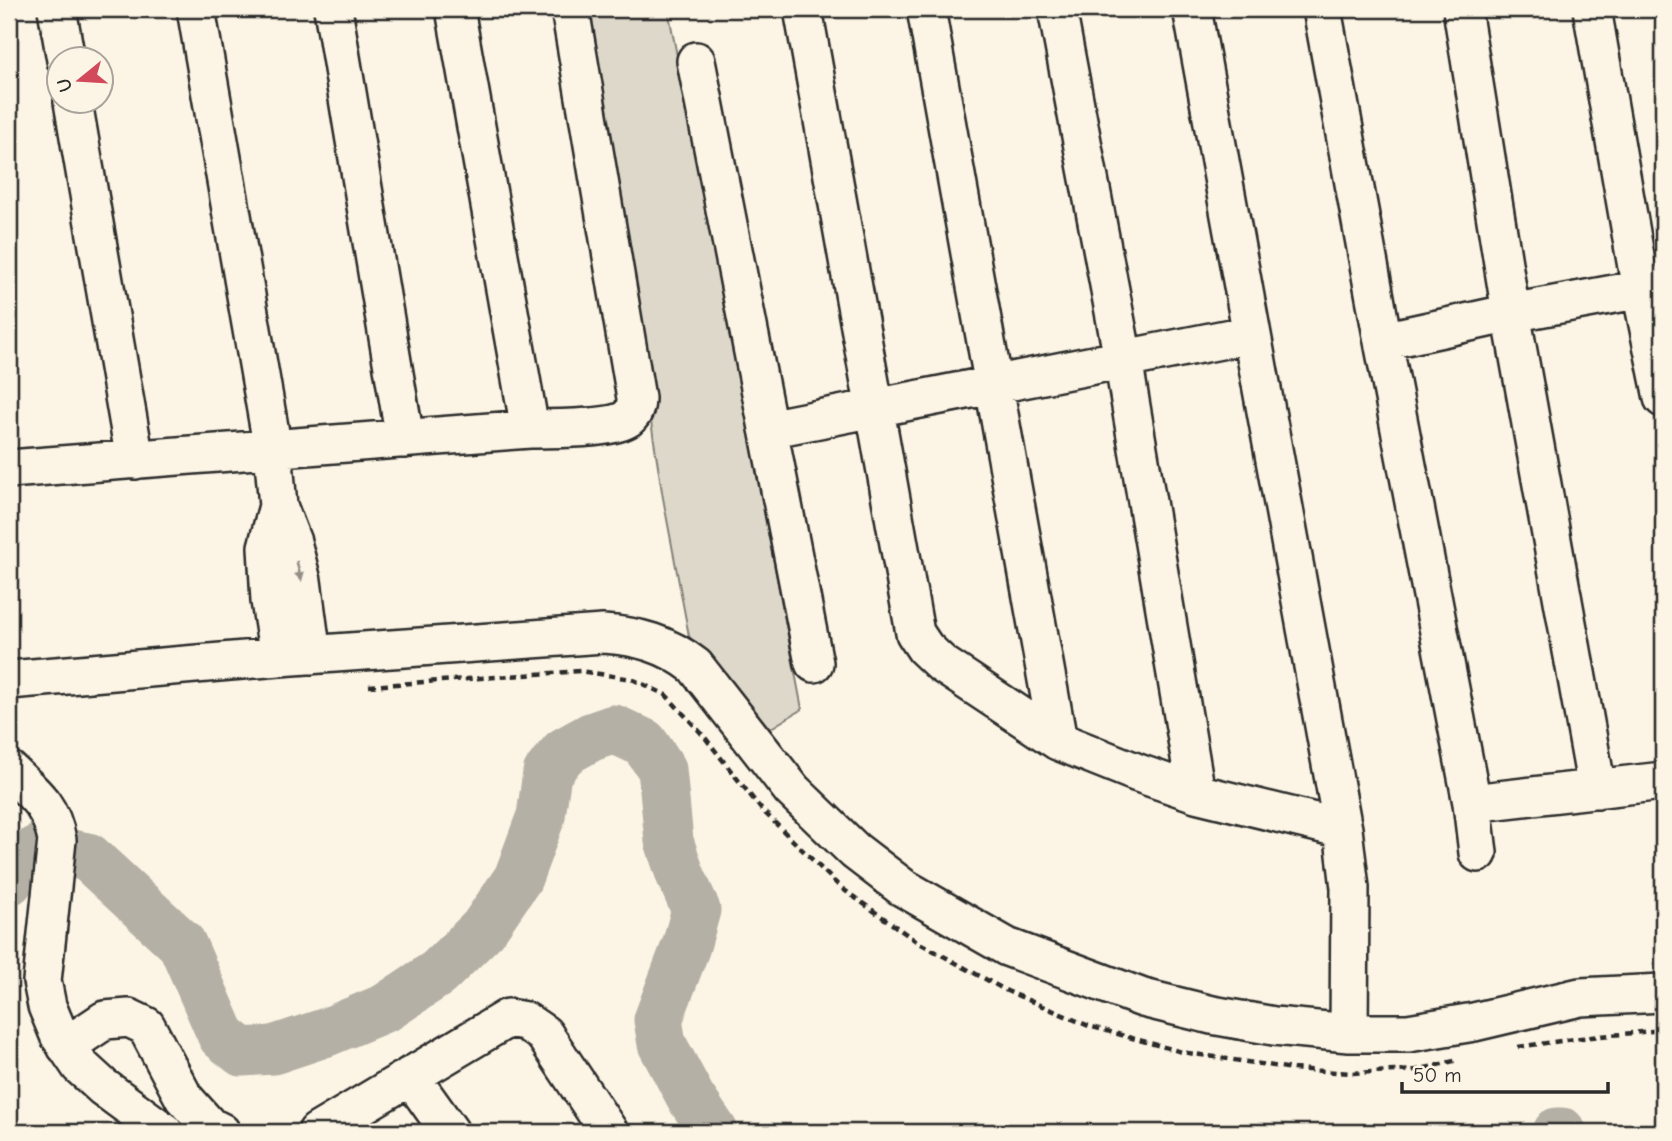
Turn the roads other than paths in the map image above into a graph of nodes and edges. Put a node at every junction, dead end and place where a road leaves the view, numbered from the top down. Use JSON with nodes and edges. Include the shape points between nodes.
{"nodes":[{"id":1,"x":57,"y":9,"type":"edge"},
{"id":2,"x":196,"y":9,"type":"edge"},
{"id":3,"x":333,"y":9,"type":"edge"},
{"id":4,"x":455,"y":9,"type":"edge"},
{"id":5,"x":570,"y":9,"type":"edge"},
{"id":6,"x":926,"y":9,"type":"edge"},
{"id":7,"x":1056,"y":9,"type":"edge"},
{"id":8,"x":1192,"y":9,"type":"edge"},
{"id":9,"x":1322,"y":9,"type":"edge"},
{"id":10,"x":1462,"y":9,"type":"edge"},
{"id":11,"x":1592,"y":9,"type":"edge"},
{"id":12,"x":813,"y":11,"type":"edge"},
{"id":13,"x":64,"y":46,"type":"edge"},
{"id":14,"x":696,"y":61,"type":"dead end"},
{"id":15,"x":75,"y":116,"type":"edge"},
{"id":16,"x":1652,"y":287,"type":"edge"},
{"id":17,"x":1511,"y":313,"type":"junction"},
{"id":18,"x":1251,"y":334,"type":"junction"},
{"id":19,"x":1383,"y":341,"type":"junction"},
{"id":20,"x":1123,"y":359,"type":"junction"},
{"id":21,"x":994,"y":384,"type":"junction"},
{"id":22,"x":1663,"y":398,"type":"edge"},
{"id":23,"x":876,"y":408,"type":"junction"},
{"id":24,"x":530,"y":429,"type":"junction"},
{"id":25,"x":768,"y":429,"type":"junction"},
{"id":26,"x":405,"y":439,"type":"junction"},
{"id":27,"x":274,"y":450,"type":"junction"},
{"id":28,"x":10,"y":459,"type":"edge"},
{"id":29,"x":135,"y":460,"type":"junction"},
{"id":30,"x":295,"y":656,"type":"junction"},
{"id":31,"x":814,"y":663,"type":"dead end"},
{"id":32,"x":9,"y":680,"type":"edge"},
{"id":33,"x":1058,"y":741,"type":"junction"},
{"id":34,"x":9,"y":770,"type":"edge"},
{"id":35,"x":1663,"y":781,"type":"edge"},
{"id":36,"x":1597,"y":789,"type":"junction"},
{"id":37,"x":1196,"y":793,"type":"junction"},
{"id":38,"x":1472,"y":803,"type":"junction"},
{"id":39,"x":1343,"y":829,"type":"junction"},
{"id":40,"x":1478,"y":853,"type":"dead end"},
{"id":41,"x":1663,"y":993,"type":"edge"},
{"id":42,"x":1349,"y":1033,"type":"junction"},
{"id":43,"x":66,"y":1046,"type":"junction"},
{"id":44,"x":410,"y":1076,"type":"junction"},
{"id":45,"x":164,"y":1132,"type":"edge"},
{"id":46,"x":221,"y":1132,"type":"edge"},
{"id":47,"x":317,"y":1132,"type":"edge"},
{"id":48,"x":450,"y":1132,"type":"edge"},
{"id":49,"x":609,"y":1132,"type":"edge"}],
"edges":[{"from":1,"to":13,"type":"street"},
{"from":2,"to":27,"type":"street"},
{"from":3,"to":26,"type":"street"},
{"from":4,"to":24,"type":"street"},
{"from":5,"to":24,"type":"street","via":[[636,405],[629,417],[616,424]]},
{"from":6,"to":21,"type":"street"},
{"from":7,"to":20,"type":"street"},
{"from":8,"to":18,"type":"street"},
{"from":9,"to":19,"type":"street"},
{"from":10,"to":17,"type":"street"},
{"from":11,"to":16,"type":"street"},
{"from":12,"to":23,"type":"street"},
{"from":14,"to":25,"type":"street"},
{"from":15,"to":29,"type":"street"},
{"from":16,"to":17,"type":"street"},
{"from":16,"to":22,"type":"street"},
{"from":17,"to":19,"type":"street"},
{"from":17,"to":36,"type":"street"},
{"from":18,"to":20,"type":"street"},
{"from":18,"to":39,"type":"street"},
{"from":19,"to":38,"type":"street"},
{"from":20,"to":21,"type":"street"},
{"from":20,"to":37,"type":"street"},
{"from":21,"to":23,"type":"street"},
{"from":21,"to":33,"type":"street"},
{"from":23,"to":25,"type":"street"},
{"from":23,"to":33,"type":"street","via":[[915,633],[942,663]]},
{"from":24,"to":26,"type":"street"},
{"from":25,"to":31,"type":"street"},
{"from":26,"to":27,"type":"street"},
{"from":27,"to":29,"type":"street"},
{"from":27,"to":30,"type":"street","via":[[278,506],[267,547],[270,601]]},
{"from":28,"to":29,"type":"street"},
{"from":30,"to":32,"type":"street"},
{"from":30,"to":42,"type":"street","via":[[603,634],[650,641],[695,666],[792,790],[855,851],[946,914],[1007,947],[1143,998],[1274,1026]]},
{"from":33,"to":37,"type":"street"},
{"from":34,"to":43,"type":"street","via":[[54,821],[57,840],[42,981],[47,1006]]},
{"from":35,"to":36,"type":"street"},
{"from":36,"to":38,"type":"street"},
{"from":37,"to":39,"type":"street"},
{"from":38,"to":40,"type":"street"},
{"from":39,"to":42,"type":"street","via":[[1350,888]]},
{"from":41,"to":42,"type":"street","via":[[1580,997],[1408,1033]]},
{"from":43,"to":45,"type":"street","via":[[103,1087]]},
{"from":43,"to":46,"type":"street","via":[[105,1020],[129,1018],[146,1026],[184,1098],[209,1126]]},
{"from":44,"to":47,"type":"street"},
{"from":44,"to":48,"type":"street"},
{"from":44,"to":49,"type":"street","via":[[508,1018],[525,1021],[544,1034]]}]}
